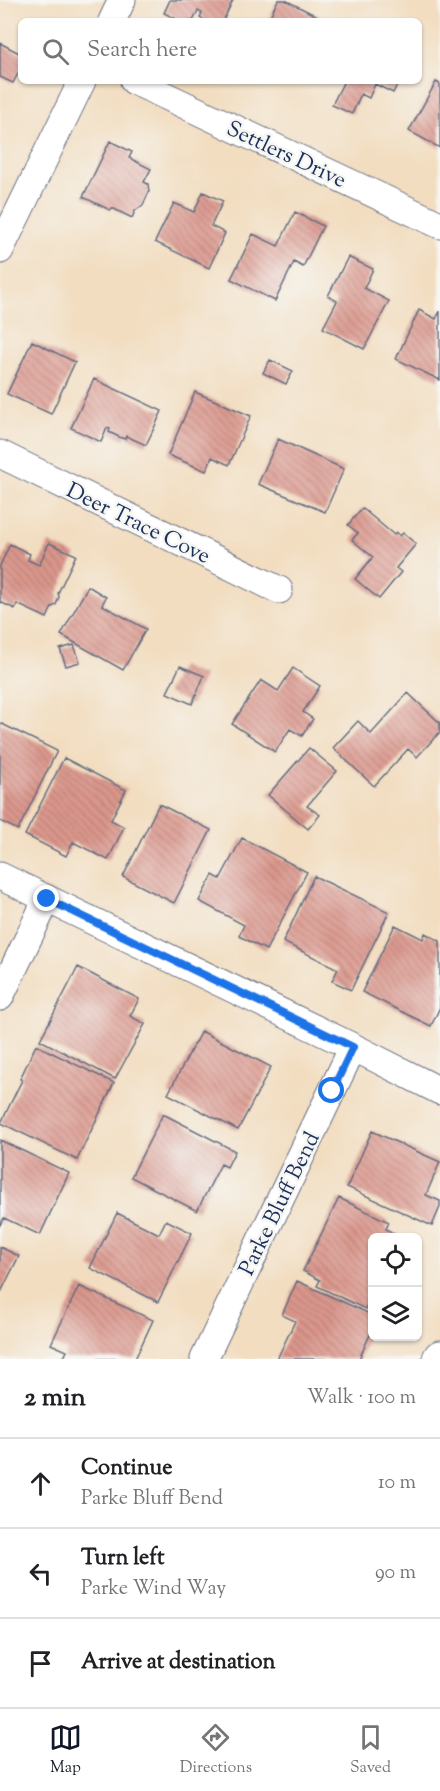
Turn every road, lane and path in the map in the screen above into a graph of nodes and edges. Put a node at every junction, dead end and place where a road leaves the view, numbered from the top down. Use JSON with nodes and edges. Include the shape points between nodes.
{"nodes":[{"id":1,"x":122,"y":0,"type":"edge"},
{"id":2,"x":113,"y":18,"type":"edge"},
{"id":3,"x":81,"y":84,"type":"edge"},
{"id":4,"x":140,"y":84,"type":"edge"},
{"id":5,"x":440,"y":225,"type":"edge"},
{"id":6,"x":0,"y":250,"type":"edge"},
{"id":7,"x":0,"y":454,"type":"edge"},
{"id":8,"x":279,"y":590,"type":"dead end"},
{"id":9,"x":0,"y":876,"type":"edge"},
{"id":10,"x":47,"y":899,"type":"junction"},
{"id":11,"x":0,"y":996,"type":"edge"},
{"id":12,"x":353,"y":1047,"type":"junction"},
{"id":13,"x":440,"y":1091,"type":"edge"},
{"id":14,"x":204,"y":1359,"type":"edge"}],
"edges":[{"from":1,"to":2,"type":"street"},
{"from":3,"to":6,"type":"street"},
{"from":4,"to":5,"type":"street","name":"Settlers Drive"},
{"from":7,"to":8,"type":"street","name":"Deer Trace Cove"},
{"from":9,"to":10,"type":"street"},
{"from":10,"to":11,"type":"street"},
{"from":10,"to":12,"type":"street"},
{"from":12,"to":13,"type":"street"},
{"from":12,"to":14,"type":"street","name":"Parke Bluff Bend"}]}
